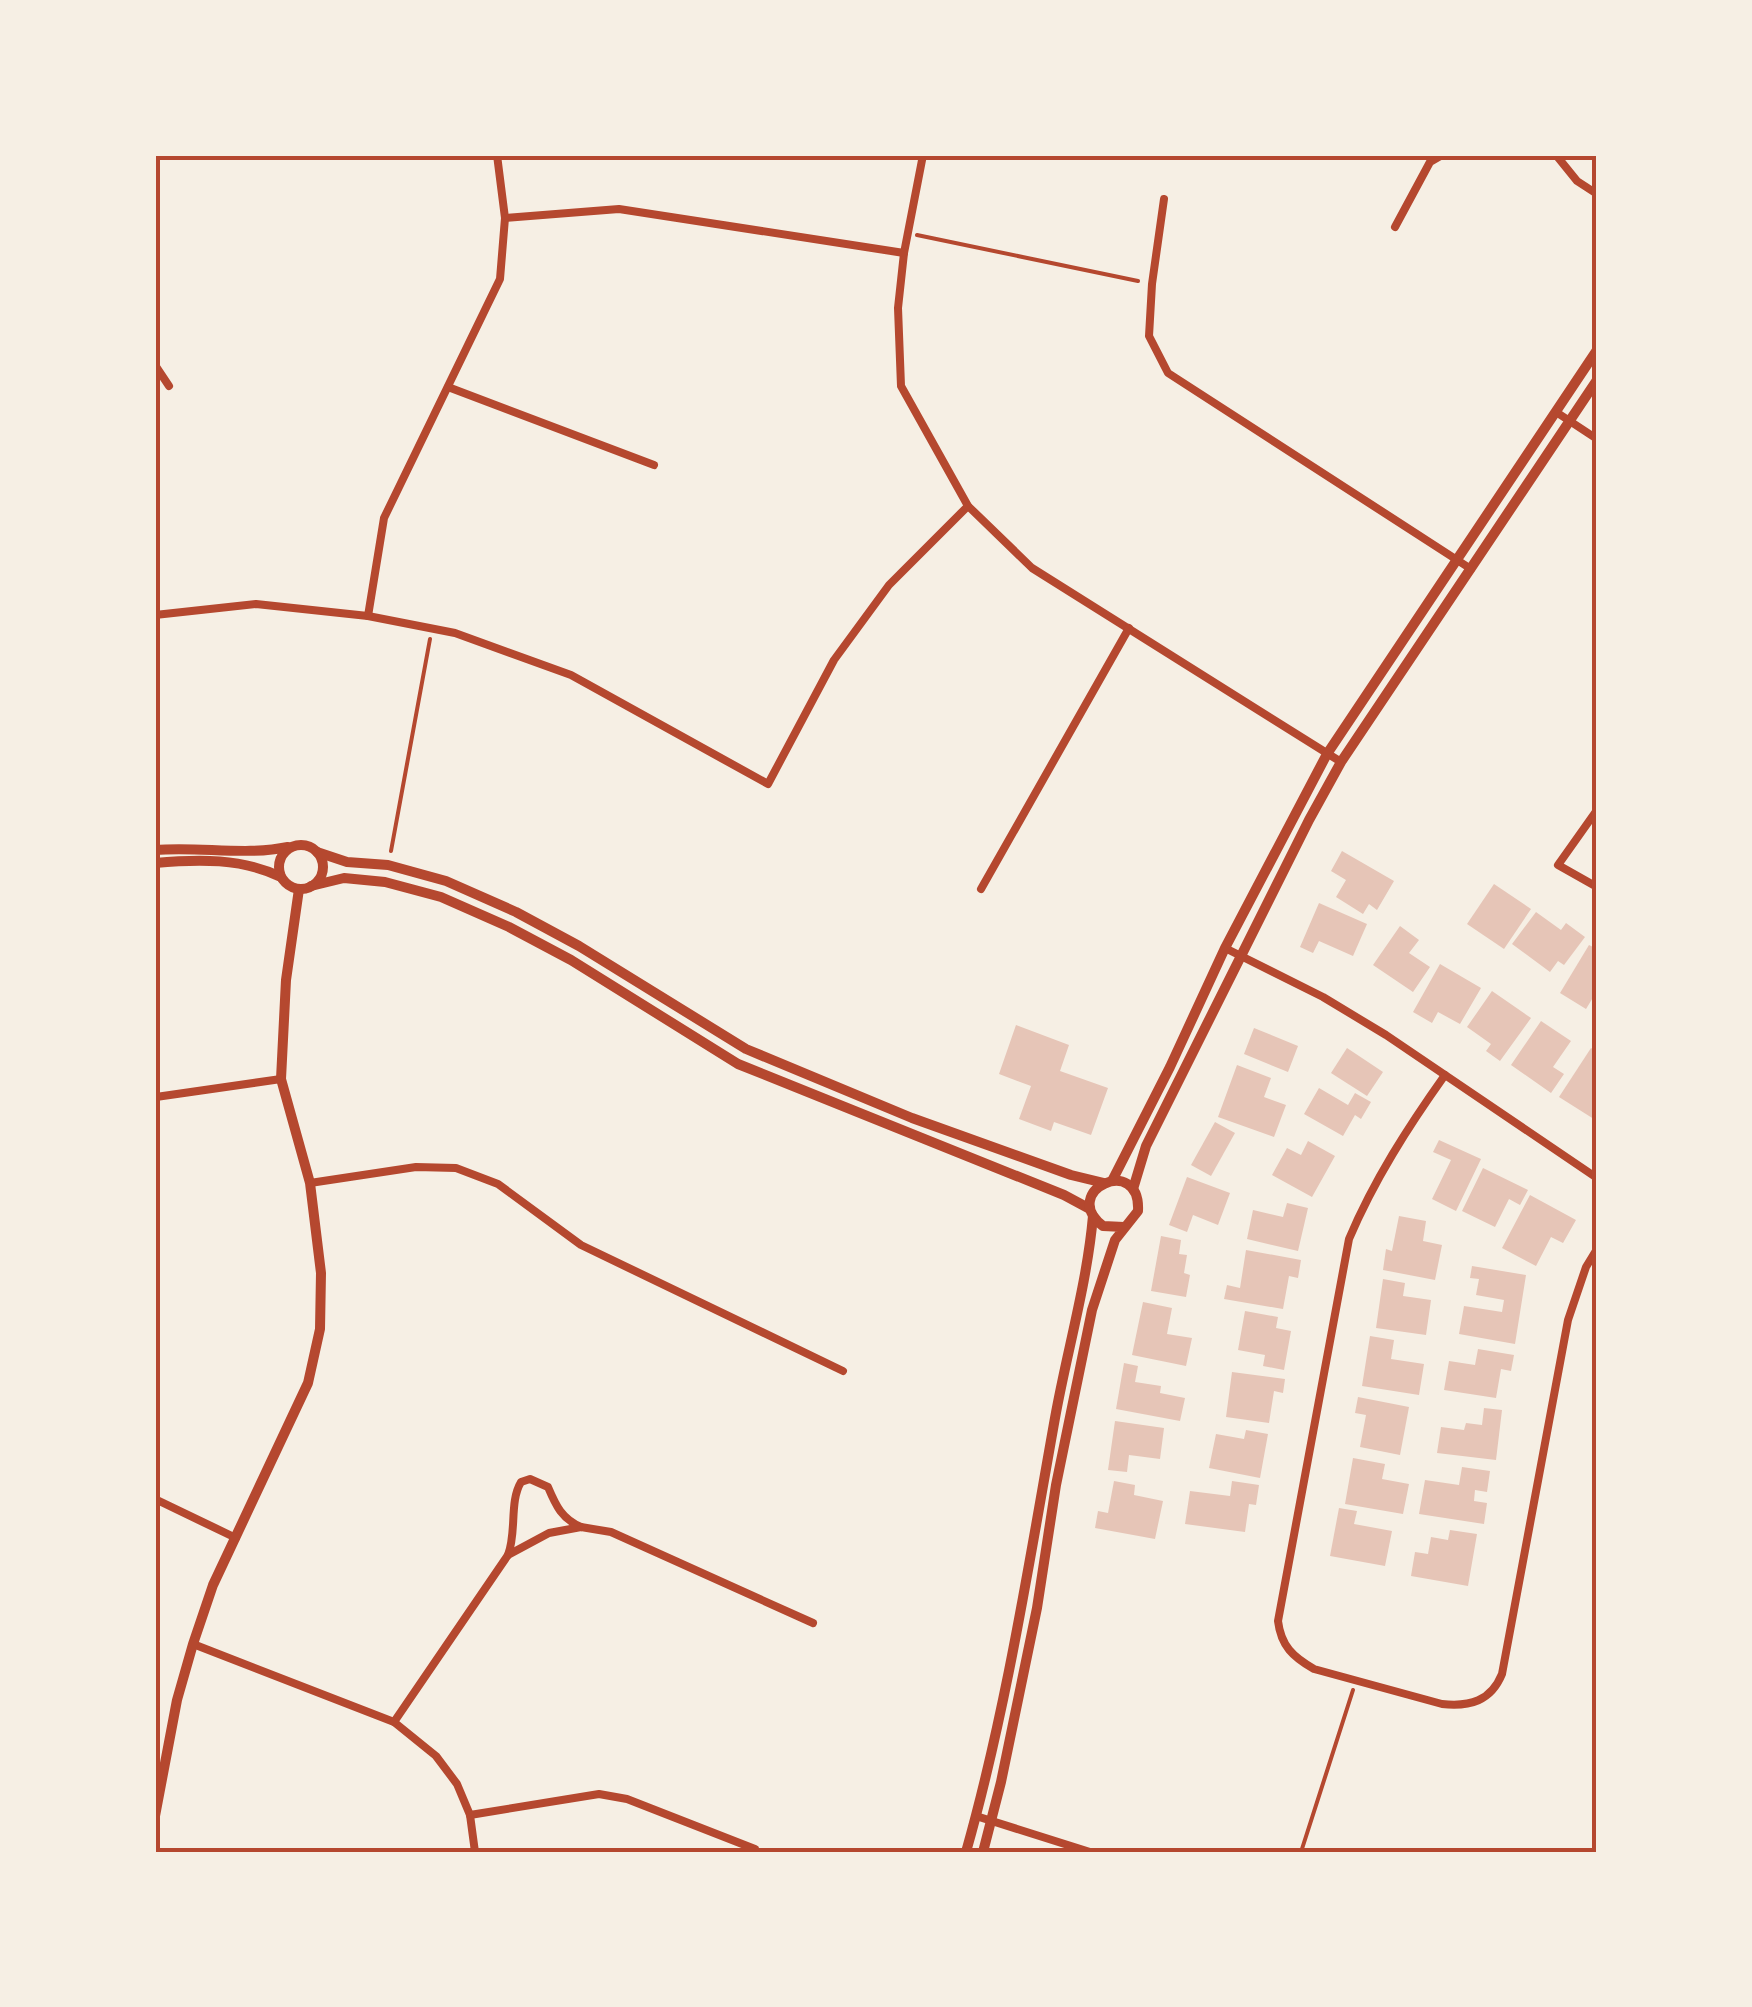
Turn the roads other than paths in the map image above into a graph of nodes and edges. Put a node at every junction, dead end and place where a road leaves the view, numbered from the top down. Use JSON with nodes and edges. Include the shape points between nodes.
{"nodes":[{"id":1,"x":497,"y":155,"type":"edge"},
{"id":2,"x":923,"y":155,"type":"edge"},
{"id":3,"x":1442,"y":155,"type":"edge"},
{"id":4,"x":1556,"y":155,"type":"edge"},
{"id":5,"x":1597,"y":194,"type":"edge"},
{"id":6,"x":1164,"y":199,"type":"dead end"},
{"id":7,"x":505,"y":218,"type":"junction"},
{"id":8,"x":1395,"y":227,"type":"dead end"},
{"id":9,"x":904,"y":253,"type":"junction"},
{"id":10,"x":1597,"y":350,"type":"edge"},
{"id":11,"x":155,"y":365,"type":"edge"},
{"id":12,"x":1597,"y":380,"type":"edge"},
{"id":13,"x":169,"y":386,"type":"dead end"},
{"id":14,"x":448,"y":387,"type":"junction"},
{"id":15,"x":1556,"y":412,"type":"junction"},
{"id":16,"x":1569,"y":420,"type":"junction"},
{"id":17,"x":1597,"y":439,"type":"edge"},
{"id":18,"x":654,"y":465,"type":"dead end"},
{"id":19,"x":968,"y":506,"type":"junction"},
{"id":20,"x":1456,"y":560,"type":"junction"},
{"id":21,"x":1470,"y":569,"type":"junction"},
{"id":22,"x":155,"y":615,"type":"edge"},
{"id":23,"x":368,"y":616,"type":"junction"},
{"id":24,"x":1129,"y":628,"type":"junction"},
{"id":25,"x":1327,"y":754,"type":"junction"},
{"id":26,"x":1341,"y":762,"type":"junction"},
{"id":27,"x":1597,"y":810,"type":"edge"},
{"id":28,"x":291,"y":847,"type":"junction"},
{"id":29,"x":155,"y":850,"type":"edge"},
{"id":30,"x":318,"y":852,"type":"junction"},
{"id":31,"x":155,"y":863,"type":"edge"},
{"id":32,"x":281,"y":877,"type":"junction"},
{"id":33,"x":305,"y":888,"type":"junction"},
{"id":34,"x":1597,"y":888,"type":"edge"},
{"id":35,"x":981,"y":889,"type":"dead end"},
{"id":36,"x":1226,"y":948,"type":"junction"},
{"id":37,"x":1240,"y":956,"type":"junction"},
{"id":38,"x":1444,"y":1075,"type":"junction"},
{"id":39,"x":282,"y":1078,"type":"junction"},
{"id":40,"x":156,"y":1097,"type":"edge"},
{"id":41,"x":1597,"y":1178,"type":"edge"},
{"id":42,"x":1108,"y":1182,"type":"junction"},
{"id":43,"x":310,"y":1183,"type":"junction"},
{"id":44,"x":1133,"y":1189,"type":"junction"},
{"id":45,"x":1091,"y":1212,"type":"junction"},
{"id":46,"x":1124,"y":1227,"type":"junction"},
{"id":47,"x":1597,"y":1249,"type":"edge"},
{"id":48,"x":843,"y":1370,"type":"dead end"},
{"id":49,"x":155,"y":1500,"type":"edge"},
{"id":50,"x":581,"y":1527,"type":"junction"},
{"id":51,"x":236,"y":1538,"type":"junction"},
{"id":52,"x":508,"y":1555,"type":"junction"},
{"id":53,"x":813,"y":1623,"type":"dead end"},
{"id":54,"x":193,"y":1644,"type":"junction"},
{"id":55,"x":394,"y":1722,"type":"junction"},
{"id":56,"x":155,"y":1754,"type":"edge"},
{"id":57,"x":168,"y":1757,"type":"junction"},
{"id":58,"x":470,"y":1815,"type":"junction"},
{"id":59,"x":155,"y":1816,"type":"edge"},
{"id":60,"x":976,"y":1816,"type":"junction"},
{"id":61,"x":992,"y":1820,"type":"junction"},
{"id":62,"x":755,"y":1848,"type":"dead end"},
{"id":63,"x":475,"y":1852,"type":"edge"},
{"id":64,"x":966,"y":1852,"type":"edge"},
{"id":65,"x":983,"y":1852,"type":"edge"},
{"id":66,"x":1090,"y":1852,"type":"edge"}],
"edges":[{"from":1,"to":7,"type":"street"},
{"from":2,"to":9,"type":"street"},
{"from":3,"to":8,"type":"street","via":[[1430,162]]},
{"from":4,"to":5,"type":"street"},
{"from":6,"to":20,"type":"street","via":[[1149,336],[1168,373]]},
{"from":7,"to":9,"type":"street","via":[[619,209]]},
{"from":7,"to":14,"type":"street","via":[[500,279]]},
{"from":9,"to":19,"type":"street","via":[[901,386]]},
{"from":10,"to":15,"type":"street"},
{"from":11,"to":13,"type":"street"},
{"from":12,"to":16,"type":"street"},
{"from":14,"to":18,"type":"street"},
{"from":14,"to":23,"type":"street","via":[[384,518]]},
{"from":15,"to":16,"type":"street"},
{"from":15,"to":20,"type":"street"},
{"from":16,"to":17,"type":"street"},
{"from":16,"to":21,"type":"street"},
{"from":19,"to":23,"type":"street","via":[[890,584],[834,660],[768,784],[571,675],[455,633]]},
{"from":19,"to":24,"type":"street","via":[[1032,568]]},
{"from":20,"to":21,"type":"street"},
{"from":20,"to":25,"type":"street"},
{"from":21,"to":26,"type":"street"},
{"from":22,"to":23,"type":"street","via":[[256,604]]},
{"from":24,"to":25,"type":"street"},
{"from":24,"to":35,"type":"street"},
{"from":25,"to":26,"type":"street"},
{"from":25,"to":36,"type":"street"},
{"from":26,"to":37,"type":"street"},
{"from":27,"to":34,"type":"street","via":[[1558,866]]},
{"from":28,"to":29,"type":"street"},
{"from":28,"to":30,"type":"street"},
{"from":28,"to":32,"type":"street","via":[[279,863]]},
{"from":30,"to":33,"type":"street","via":[[323,871]]},
{"from":30,"to":42,"type":"street","via":[[446,881],[579,946],[746,1049],[912,1118]]},
{"from":31,"to":32,"type":"street","via":[[230,862]]},
{"from":32,"to":33,"type":"street"},
{"from":33,"to":39,"type":"street","via":[[286,980]]},
{"from":33,"to":45,"type":"street","via":[[344,878],[441,897],[570,960],[738,1064],[1064,1195]]},
{"from":36,"to":37,"type":"street"},
{"from":36,"to":42,"type":"street"},
{"from":37,"to":38,"type":"street","via":[[1323,996]]},
{"from":37,"to":44,"type":"street","via":[[1146,1146]]},
{"from":38,"to":41,"type":"street"},
{"from":38,"to":47,"type":"street","via":[[1349,1238],[1278,1622],[1280,1637],[1298,1660],[1460,1706],[1497,1686],[1568,1320]]},
{"from":39,"to":40,"type":"street"},
{"from":39,"to":43,"type":"street"},
{"from":42,"to":44,"type":"street"},
{"from":42,"to":45,"type":"street","via":[[1093,1193]]},
{"from":43,"to":48,"type":"street","via":[[416,1167],[456,1168],[498,1184],[581,1245]]},
{"from":43,"to":51,"type":"street","via":[[320,1329],[308,1383]]},
{"from":44,"to":46,"type":"street","via":[[1138,1211]]},
{"from":45,"to":46,"type":"street","via":[[1103,1226]]},
{"from":45,"to":60,"type":"street","via":[[1085,1273]]},
{"from":46,"to":61,"type":"street","via":[[1106,1260],[1082,1350]]},
{"from":49,"to":51,"type":"street"},
{"from":50,"to":52,"type":"street","via":[[549,1532]]},
{"from":50,"to":52,"type":"street","via":[[568,1521],[548,1487],[530,1478],[516,1490]]},
{"from":50,"to":53,"type":"street","via":[[611,1532]]},
{"from":51,"to":54,"type":"street"},
{"from":52,"to":55,"type":"street"},
{"from":54,"to":55,"type":"street"},
{"from":54,"to":57,"type":"street"},
{"from":55,"to":58,"type":"street","via":[[436,1756]]},
{"from":56,"to":57,"type":"street"},
{"from":57,"to":59,"type":"street"},
{"from":58,"to":62,"type":"street","via":[[599,1794]]},
{"from":58,"to":63,"type":"street"},
{"from":60,"to":61,"type":"street"},
{"from":60,"to":64,"type":"street"},
{"from":61,"to":65,"type":"street"},
{"from":61,"to":66,"type":"street"}]}
